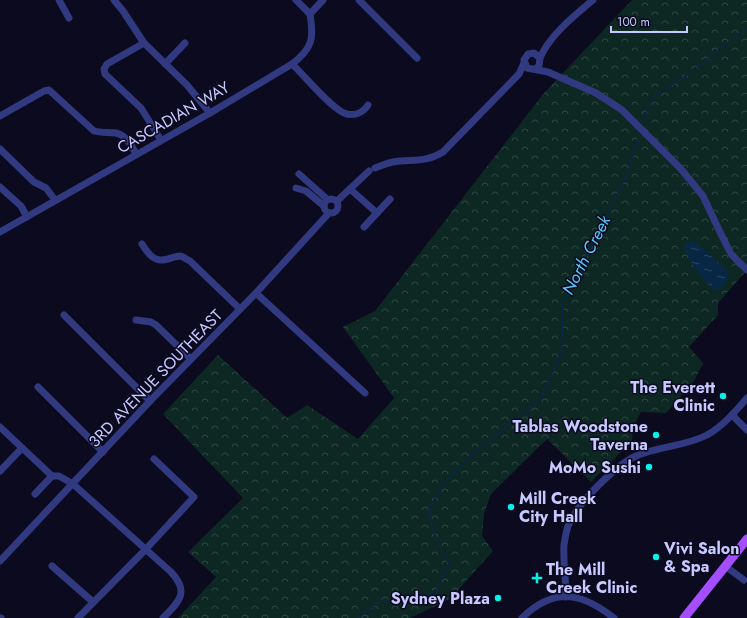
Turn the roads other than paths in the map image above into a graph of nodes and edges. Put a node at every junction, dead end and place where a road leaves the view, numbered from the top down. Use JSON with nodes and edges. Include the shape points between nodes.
{"nodes":[{"id":1,"x":59,"y":0,"type":"edge"},
{"id":2,"x":114,"y":0,"type":"edge"},
{"id":3,"x":296,"y":0,"type":"edge"},
{"id":4,"x":323,"y":0,"type":"edge"},
{"id":5,"x":359,"y":0,"type":"edge"},
{"id":6,"x":593,"y":0,"type":"edge"},
{"id":7,"x":310,"y":14,"type":"junction"},
{"id":8,"x":69,"y":18,"type":"dead end"},
{"id":9,"x":144,"y":43,"type":"junction"},
{"id":10,"x":186,"y":44,"type":"dead end"},
{"id":11,"x":544,"y":48,"type":"junction"},
{"id":12,"x":531,"y":53,"type":"junction"},
{"id":13,"x":417,"y":58,"type":"dead end"},
{"id":14,"x":540,"y":59,"type":"junction"},
{"id":15,"x":524,"y":63,"type":"junction"},
{"id":16,"x":166,"y":64,"type":"junction"},
{"id":17,"x":292,"y":64,"type":"junction"},
{"id":18,"x":533,"y":69,"type":"junction"},
{"id":19,"x":548,"y":72,"type":"junction"},
{"id":20,"x":520,"y":74,"type":"junction"},
{"id":21,"x":368,"y":105,"type":"dead end"},
{"id":22,"x":210,"y":113,"type":"junction"},
{"id":23,"x":0,"y":116,"type":"edge"},
{"id":24,"x":161,"y":140,"type":"junction"},
{"id":25,"x":0,"y":150,"type":"edge"},
{"id":26,"x":136,"y":154,"type":"junction"},
{"id":27,"x":299,"y":174,"type":"dead end"},
{"id":28,"x":0,"y":187,"type":"edge"},
{"id":29,"x":296,"y":188,"type":"dead end"},
{"id":30,"x":350,"y":189,"type":"junction"},
{"id":31,"x":390,"y":199,"type":"dead end"},
{"id":32,"x":55,"y":200,"type":"junction"},
{"id":33,"x":337,"y":201,"type":"junction"},
{"id":34,"x":326,"y":203,"type":"junction"},
{"id":35,"x":329,"y":213,"type":"junction"},
{"id":36,"x":376,"y":213,"type":"junction"},
{"id":37,"x":27,"y":217,"type":"junction"},
{"id":38,"x":364,"y":227,"type":"dead end"},
{"id":39,"x":0,"y":232,"type":"edge"},
{"id":40,"x":142,"y":244,"type":"dead end"},
{"id":41,"x":747,"y":270,"type":"edge"},
{"id":42,"x":256,"y":293,"type":"junction"},
{"id":43,"x":240,"y":309,"type":"junction"},
{"id":44,"x":64,"y":315,"type":"dead end"},
{"id":45,"x":136,"y":320,"type":"dead end"},
{"id":46,"x":191,"y":359,"type":"junction"},
{"id":47,"x":38,"y":387,"type":"dead end"},
{"id":48,"x":365,"y":393,"type":"dead end"},
{"id":49,"x":747,"y":398,"type":"edge"},
{"id":50,"x":150,"y":401,"type":"junction"},
{"id":51,"x":732,"y":416,"type":"junction"},
{"id":52,"x":0,"y":427,"type":"edge"},
{"id":53,"x":747,"y":430,"type":"edge"},
{"id":54,"x":22,"y":448,"type":"junction"},
{"id":55,"x":103,"y":452,"type":"junction"},
{"id":56,"x":154,"y":459,"type":"dead end"},
{"id":57,"x":0,"y":471,"type":"edge"},
{"id":58,"x":52,"y":476,"type":"junction"},
{"id":59,"x":73,"y":484,"type":"junction"},
{"id":60,"x":35,"y":494,"type":"dead end"},
{"id":61,"x":747,"y":539,"type":"edge"},
{"id":62,"x":146,"y":549,"type":"junction"},
{"id":63,"x":0,"y":561,"type":"edge"},
{"id":64,"x":52,"y":566,"type":"dead end"},
{"id":65,"x":725,"y":566,"type":"junction"},
{"id":66,"x":744,"y":580,"type":"dead end"},
{"id":67,"x":566,"y":597,"type":"junction"},
{"id":68,"x":93,"y":602,"type":"junction"},
{"id":69,"x":78,"y":618,"type":"edge"},
{"id":70,"x":163,"y":618,"type":"edge"},
{"id":71,"x":522,"y":618,"type":"edge"},
{"id":72,"x":614,"y":618,"type":"edge"},
{"id":73,"x":684,"y":618,"type":"edge"}],
"edges":[{"from":1,"to":8,"type":"street"},
{"from":2,"to":9,"type":"street"},
{"from":3,"to":7,"type":"street"},
{"from":4,"to":7,"type":"street"},
{"from":5,"to":13,"type":"street"},
{"from":6,"to":11,"type":"street"},
{"from":7,"to":17,"type":"street","name":"CASCADIAN WAY","via":[[311,40],[304,56]]},
{"from":9,"to":16,"type":"street"},
{"from":9,"to":24,"type":"street","via":[[107,64],[104,74],[141,108]]},
{"from":10,"to":16,"type":"street"},
{"from":11,"to":12,"type":"street"},
{"from":11,"to":14,"type":"street"},
{"from":12,"to":14,"type":"street"},
{"from":12,"to":15,"type":"street","via":[[526,55]]},
{"from":14,"to":18,"type":"street","via":[[539,66]]},
{"from":14,"to":19,"type":"street"},
{"from":15,"to":18,"type":"street","via":[[527,68]]},
{"from":15,"to":20,"type":"street"},
{"from":16,"to":22,"type":"street"},
{"from":17,"to":21,"type":"street","via":[[344,114],[355,115],[364,111]]},
{"from":17,"to":22,"type":"street","name":"CASCADIAN WAY"},
{"from":18,"to":19,"type":"street"},
{"from":18,"to":20,"type":"street"},
{"from":19,"to":41,"type":"street","via":[[596,93],[622,110],[651,138],[703,196],[731,254]]},
{"from":20,"to":30,"type":"street","via":[[443,152],[424,160],[394,162],[372,169]]},
{"from":22,"to":24,"type":"street","name":"CASCADIAN WAY"},
{"from":23,"to":26,"type":"street","via":[[48,90],[94,131],[123,136]]},
{"from":24,"to":26,"type":"street","name":"CASCADIAN WAY"},
{"from":25,"to":32,"type":"street","via":[[34,182],[46,188]]},
{"from":26,"to":32,"type":"street","name":"CASCADIAN WAY"},
{"from":27,"to":34,"type":"street"},
{"from":28,"to":37,"type":"street","via":[[20,206]]},
{"from":29,"to":34,"type":"street"},
{"from":30,"to":33,"type":"street"},
{"from":30,"to":36,"type":"street"},
{"from":31,"to":36,"type":"street"},
{"from":32,"to":37,"type":"street","name":"CASCADIAN WAY"},
{"from":33,"to":34,"type":"street","via":[[332,198]]},
{"from":33,"to":35,"type":"street","via":[[337,210]]},
{"from":34,"to":35,"type":"street","via":[[325,210]]},
{"from":35,"to":42,"type":"street","name":"3RD AVENUE SOUTHEAST"},
{"from":36,"to":38,"type":"street"},
{"from":37,"to":39,"type":"street","name":"CASCADIAN WAY"},
{"from":40,"to":43,"type":"street","via":[[157,260],[181,256],[190,261]]},
{"from":42,"to":43,"type":"street","name":"3RD AVENUE SOUTHEAST"},
{"from":42,"to":48,"type":"street"},
{"from":43,"to":46,"type":"street","name":"3RD AVENUE SOUTHEAST"},
{"from":44,"to":50,"type":"street"},
{"from":45,"to":46,"type":"street","via":[[156,325]]},
{"from":46,"to":50,"type":"street","name":"3RD AVENUE SOUTHEAST"},
{"from":47,"to":55,"type":"street"},
{"from":49,"to":51,"type":"street"},
{"from":50,"to":55,"type":"street","name":"3RD AVENUE SOUTHEAST"},
{"from":51,"to":53,"type":"street"},
{"from":51,"to":67,"type":"street","via":[[706,436],[634,457],[616,468],[583,503],[569,524],[564,545]]},
{"from":52,"to":54,"type":"street"},
{"from":54,"to":57,"type":"street"},
{"from":54,"to":58,"type":"street"},
{"from":55,"to":59,"type":"street","name":"3RD AVENUE SOUTHEAST"},
{"from":56,"to":62,"type":"street","via":[[194,497]]},
{"from":58,"to":59,"type":"street","via":[[59,476]]},
{"from":58,"to":60,"type":"street"},
{"from":59,"to":62,"type":"street"},
{"from":59,"to":63,"type":"street","name":"3RD AVENUE SOUTHEAST"},
{"from":61,"to":65,"type":"main road"},
{"from":62,"to":68,"type":"street"},
{"from":62,"to":70,"type":"street","via":[[178,579],[182,587],[178,600]]},
{"from":64,"to":68,"type":"street"},
{"from":65,"to":66,"type":"street"},
{"from":65,"to":73,"type":"main road"},
{"from":67,"to":71,"type":"street","via":[[542,603]]},
{"from":67,"to":72,"type":"street","via":[[588,601]]},
{"from":68,"to":69,"type":"street"}]}
